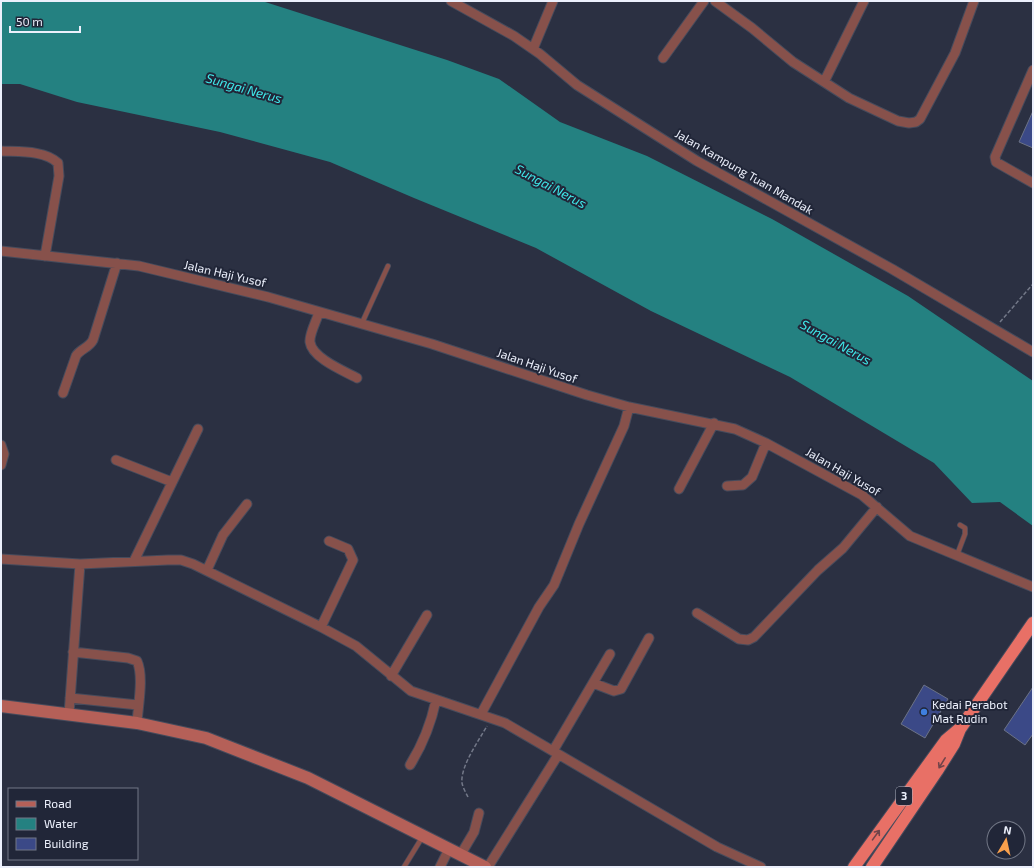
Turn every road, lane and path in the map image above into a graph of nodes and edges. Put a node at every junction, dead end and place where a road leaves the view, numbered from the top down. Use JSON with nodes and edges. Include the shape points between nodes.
{"nodes":[{"id":1,"x":451,"y":1,"type":"edge"},
{"id":2,"x":553,"y":1,"type":"edge"},
{"id":3,"x":704,"y":1,"type":"edge"},
{"id":4,"x":715,"y":1,"type":"edge"},
{"id":5,"x":864,"y":1,"type":"edge"},
{"id":6,"x":974,"y":1,"type":"edge"},
{"id":7,"x":533,"y":49,"type":"junction"},
{"id":8,"x":663,"y":58,"type":"dead end"},
{"id":9,"x":1033,"y":70,"type":"edge"},
{"id":10,"x":824,"y":82,"type":"junction"},
{"id":11,"x":1,"y":151,"type":"edge"},
{"id":12,"x":1033,"y":183,"type":"edge"},
{"id":13,"x":1,"y":251,"type":"edge"},
{"id":14,"x":45,"y":256,"type":"junction"},
{"id":15,"x":117,"y":263,"type":"junction"},
{"id":16,"x":388,"y":266,"type":"dead end"},
{"id":17,"x":1033,"y":284,"type":"edge"},
{"id":18,"x":319,"y":312,"type":"junction"},
{"id":19,"x":362,"y":323,"type":"junction"},
{"id":20,"x":994,"y":328,"type":"junction"},
{"id":21,"x":1033,"y":352,"type":"edge"},
{"id":22,"x":357,"y":378,"type":"dead end"},
{"id":23,"x":63,"y":393,"type":"dead end"},
{"id":24,"x":628,"y":407,"type":"junction"},
{"id":25,"x":714,"y":423,"type":"junction"},
{"id":26,"x":198,"y":429,"type":"dead end"},
{"id":27,"x":766,"y":443,"type":"junction"},
{"id":28,"x":1,"y":444,"type":"edge"},
{"id":29,"x":116,"y":460,"type":"dead end"},
{"id":30,"x":1,"y":465,"type":"edge"},
{"id":31,"x":172,"y":482,"type":"junction"},
{"id":32,"x":727,"y":486,"type":"dead end"},
{"id":33,"x":679,"y":489,"type":"dead end"},
{"id":34,"x":247,"y":504,"type":"dead end"},
{"id":35,"x":877,"y":506,"type":"junction"},
{"id":36,"x":960,"y":525,"type":"dead end"},
{"id":37,"x":329,"y":540,"type":"dead end"},
{"id":38,"x":957,"y":555,"type":"junction"},
{"id":39,"x":1,"y":559,"type":"edge"},
{"id":40,"x":134,"y":561,"type":"junction"},
{"id":41,"x":80,"y":564,"type":"junction"},
{"id":42,"x":207,"y":570,"type":"junction"},
{"id":43,"x":1033,"y":587,"type":"edge"},
{"id":44,"x":697,"y":613,"type":"dead end"},
{"id":45,"x":427,"y":615,"type":"dead end"},
{"id":46,"x":1033,"y":623,"type":"edge"},
{"id":47,"x":321,"y":627,"type":"junction"},
{"id":48,"x":650,"y":638,"type":"dead end"},
{"id":49,"x":73,"y":652,"type":"junction"},
{"id":50,"x":610,"y":654,"type":"dead end"},
{"id":51,"x":391,"y":676,"type":"junction"},
{"id":52,"x":593,"y":683,"type":"junction"},
{"id":53,"x":70,"y":698,"type":"junction"},
{"id":54,"x":436,"y":700,"type":"junction"},
{"id":55,"x":138,"y":705,"type":"junction"},
{"id":56,"x":1,"y":706,"type":"edge"},
{"id":57,"x":69,"y":714,"type":"junction"},
{"id":58,"x":481,"y":714,"type":"junction"},
{"id":59,"x":491,"y":717,"type":"junction"},
{"id":60,"x":137,"y":723,"type":"junction"},
{"id":61,"x":960,"y":729,"type":"junction"},
{"id":62,"x":556,"y":753,"type":"junction"},
{"id":63,"x":410,"y":765,"type":"dead end"},
{"id":64,"x":468,"y":797,"type":"dead end"},
{"id":65,"x":479,"y":813,"type":"dead end"},
{"id":66,"x":424,"y":836,"type":"junction"},
{"id":67,"x":449,"y":848,"type":"junction"},
{"id":68,"x":460,"y":854,"type":"junction"},
{"id":69,"x":404,"y":867,"type":"edge"},
{"id":70,"x":440,"y":867,"type":"edge"},
{"id":71,"x":485,"y":867,"type":"edge"},
{"id":72,"x":488,"y":867,"type":"edge"},
{"id":73,"x":761,"y":867,"type":"edge"},
{"id":74,"x":854,"y":867,"type":"edge"},
{"id":75,"x":872,"y":867,"type":"edge"}],
"edges":[{"from":1,"to":7,"type":"street","name":"Jalan Kampung Tuan Mandak"},
{"from":2,"to":7,"type":"street"},
{"from":3,"to":8,"type":"street"},
{"from":4,"to":10,"type":"street","via":[[793,62]]},
{"from":5,"to":10,"type":"street"},
{"from":6,"to":10,"type":"street","via":[[956,53],[928,107],[916,122],[898,121],[849,98]]},
{"from":7,"to":20,"type":"street","name":"Jalan Kampung Tuan Mandak","via":[[577,84],[697,161]]},
{"from":9,"to":12,"type":"street","via":[[994,157],[996,162]]},
{"from":11,"to":14,"type":"street","via":[[29,153],[48,157],[58,163],[59,176]]},
{"from":13,"to":14,"type":"street","name":"Jalan Haji Yusof"},
{"from":14,"to":15,"type":"street","name":"Jalan Haji Yusof"},
{"from":15,"to":18,"type":"street","name":"Jalan Haji Yusof","via":[[268,297]]},
{"from":15,"to":23,"type":"street","via":[[93,340],[78,352]]},
{"from":16,"to":19,"type":"lane"},
{"from":17,"to":20,"type":"path"},
{"from":18,"to":19,"type":"street","name":"Jalan Haji Yusof"},
{"from":18,"to":22,"type":"street","via":[[310,341],[313,350],[320,357]]},
{"from":19,"to":24,"type":"street","name":"Jalan Haji Yusof"},
{"from":20,"to":21,"type":"street","name":"Jalan Kampung Tuan Mandak"},
{"from":24,"to":25,"type":"street","name":"Jalan Haji Yusof"},
{"from":24,"to":58,"type":"street","via":[[624,426],[554,585],[539,607]]},
{"from":25,"to":27,"type":"street","name":"Jalan Haji Yusof"},
{"from":25,"to":33,"type":"street"},
{"from":26,"to":31,"type":"street"},
{"from":27,"to":32,"type":"street","via":[[752,477],[743,485]]},
{"from":27,"to":35,"type":"street","name":"Jalan Haji Yusof","via":[[862,495]]},
{"from":28,"to":30,"type":"street","via":[[4,454]]},
{"from":29,"to":31,"type":"street"},
{"from":31,"to":40,"type":"street"},
{"from":34,"to":42,"type":"street","via":[[223,535]]},
{"from":35,"to":38,"type":"street","name":"Jalan Haji Yusof","via":[[910,536]]},
{"from":35,"to":44,"type":"street","via":[[842,548],[754,637],[748,640],[738,639]]},
{"from":36,"to":38,"type":"lane","via":[[965,528]]},
{"from":37,"to":47,"type":"street","via":[[348,549],[353,560]]},
{"from":38,"to":43,"type":"street","name":"Jalan Haji Yusof"},
{"from":39,"to":41,"type":"street"},
{"from":40,"to":41,"type":"street"},
{"from":40,"to":42,"type":"street","via":[[181,560]]},
{"from":41,"to":49,"type":"street"},
{"from":42,"to":47,"type":"street"},
{"from":45,"to":51,"type":"street"},
{"from":46,"to":61,"type":"highway","number":"3"},
{"from":47,"to":51,"type":"street","via":[[359,649]]},
{"from":48,"to":52,"type":"street","via":[[621,689],[614,691]]},
{"from":49,"to":53,"type":"street"},
{"from":49,"to":55,"type":"street","via":[[137,661]]},
{"from":50,"to":52,"type":"street"},
{"from":51,"to":54,"type":"street","via":[[412,691]]},
{"from":52,"to":62,"type":"street"},
{"from":53,"to":55,"type":"street"},
{"from":53,"to":57,"type":"street"},
{"from":54,"to":58,"type":"street"},
{"from":54,"to":63,"type":"street","via":[[431,722]]},
{"from":55,"to":60,"type":"street"},
{"from":56,"to":57,"type":"main road"},
{"from":57,"to":60,"type":"main road"},
{"from":58,"to":59,"type":"street"},
{"from":59,"to":62,"type":"street"},
{"from":59,"to":64,"type":"path","via":[[462,775],[462,784]]},
{"from":60,"to":66,"type":"main road","via":[[206,738],[278,765]]},
{"from":74,"to":61,"type":"highway","number":"3","one_way":true,"via":[[946,740]]},
{"from":61,"to":75,"type":"highway","number":"3","one_way":true,"via":[[950,751]]},
{"from":62,"to":72,"type":"street"},
{"from":62,"to":73,"type":"street","via":[[717,847]]},
{"from":65,"to":68,"type":"street","via":[[474,832]]},
{"from":66,"to":67,"type":"main road"},
{"from":66,"to":69,"type":"lane"},
{"from":67,"to":68,"type":"main road"},
{"from":67,"to":70,"type":"street"},
{"from":68,"to":71,"type":"main road"}]}
